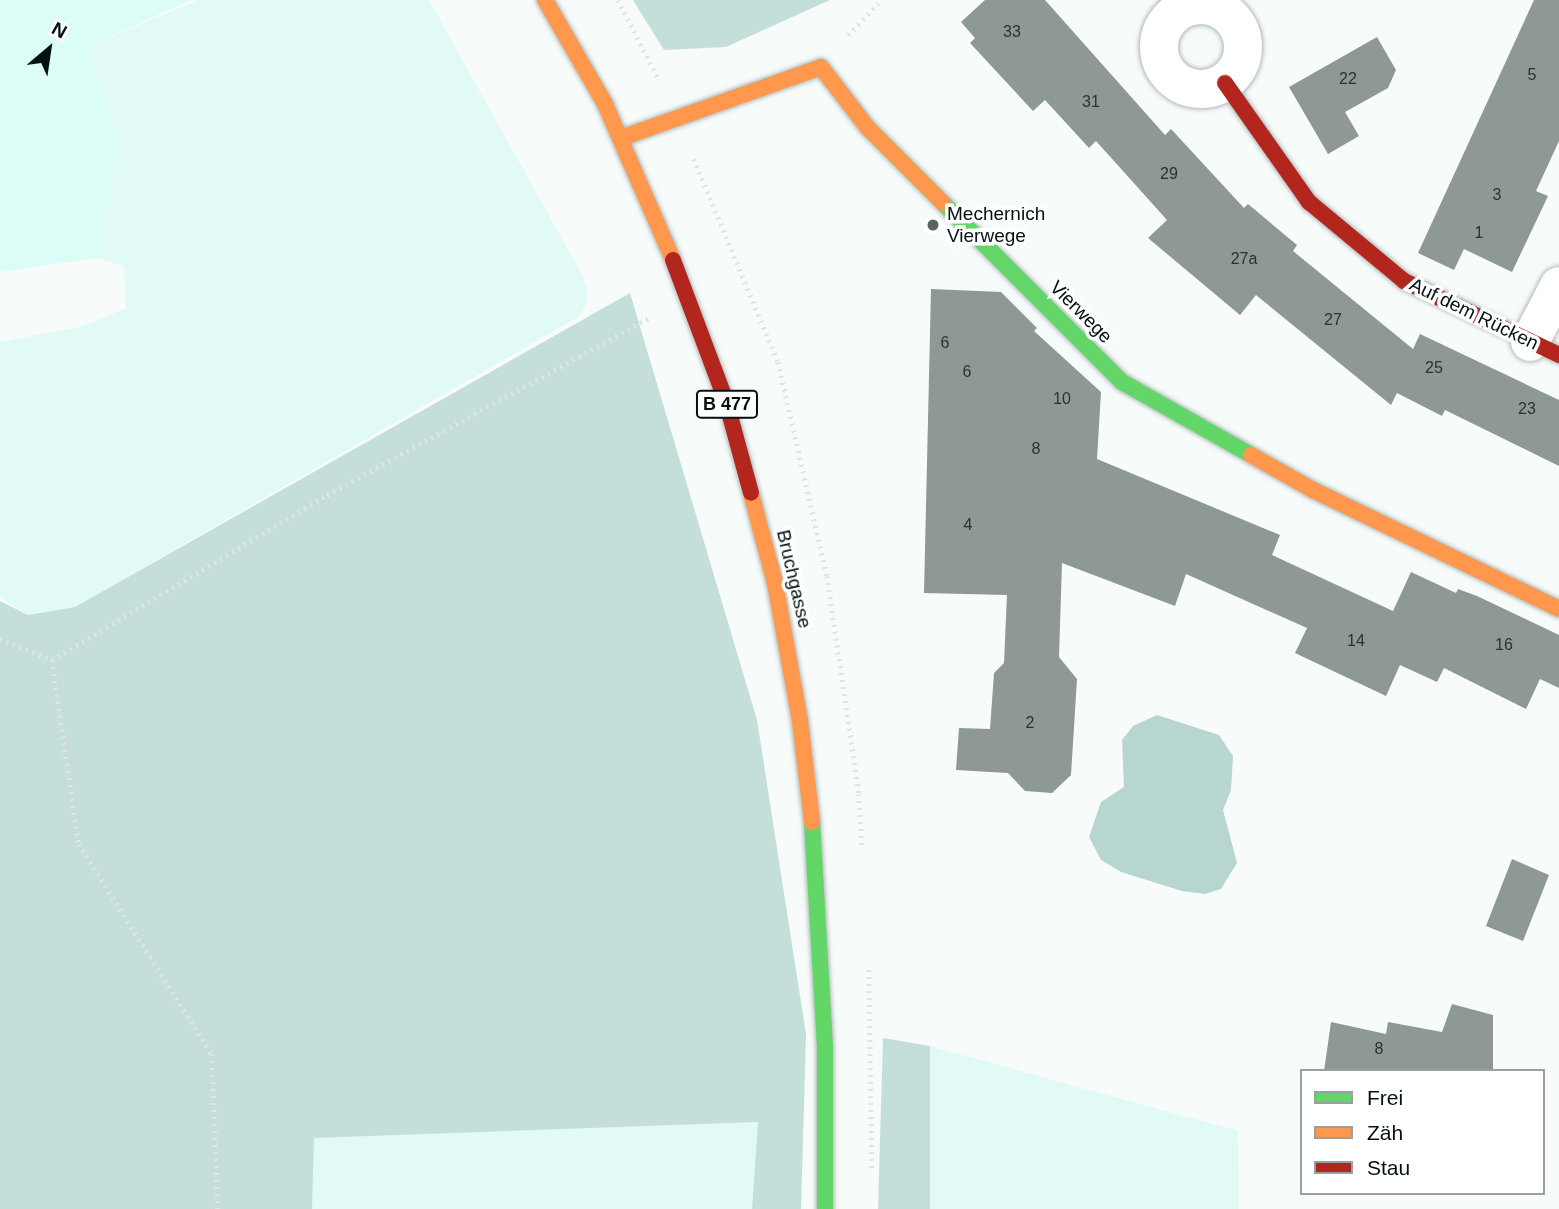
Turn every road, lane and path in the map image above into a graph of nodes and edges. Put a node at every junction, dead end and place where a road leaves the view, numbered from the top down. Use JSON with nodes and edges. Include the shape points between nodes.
{"nodes":[{"id":1,"x":545,"y":0,"type":"edge"},
{"id":2,"x":618,"y":0,"type":"edge"},
{"id":3,"x":1166,"y":6,"type":"edge"},
{"id":4,"x":638,"y":37,"type":"dead end"},
{"id":5,"x":1225,"y":83,"type":"junction"},
{"id":6,"x":621,"y":138,"type":"junction"},
{"id":7,"x":1559,"y":286,"type":"edge"},
{"id":8,"x":691,"y":302,"type":"junction"},
{"id":9,"x":1544,"y":349,"type":"edge"},
{"id":10,"x":1559,"y":608,"type":"edge"},
{"id":11,"x":0,"y":639,"type":"edge"},
{"id":12,"x":52,"y":660,"type":"junction"},
{"id":13,"x":218,"y":1209,"type":"edge"},
{"id":14,"x":825,"y":1209,"type":"edge"}],
"edges":[{"from":1,"to":6,"type":"street","name":"Bruchgasse","number":"B 477"},
{"from":2,"to":4,"type":"path"},
{"from":3,"to":5,"type":"street","via":[[1158,56],[1171,78],[1194,89]]},
{"from":3,"to":5,"type":"street","via":[[1199,4],[1225,12],[1239,27],[1244,46],[1237,71]]},
{"from":5,"to":9,"type":"street","name":"Auf dem Rücken","via":[[1309,202],[1405,281]]},
{"from":6,"to":8,"type":"street","name":"Bruchgasse","number":"B 477"},
{"from":6,"to":10,"type":"street","name":"Vierwege","via":[[821,67],[868,128],[1122,382],[1313,490]]},
{"from":7,"to":9,"type":"street"},
{"from":8,"to":12,"type":"path","via":[[646,318],[327,495]]},
{"from":8,"to":14,"type":"street","name":"Bruchgasse","number":"B 477","via":[[726,401],[775,583],[800,721],[823,960]]},
{"from":11,"to":12,"type":"path"},
{"from":12,"to":13,"type":"path","via":[[79,844],[212,1054]]}]}
